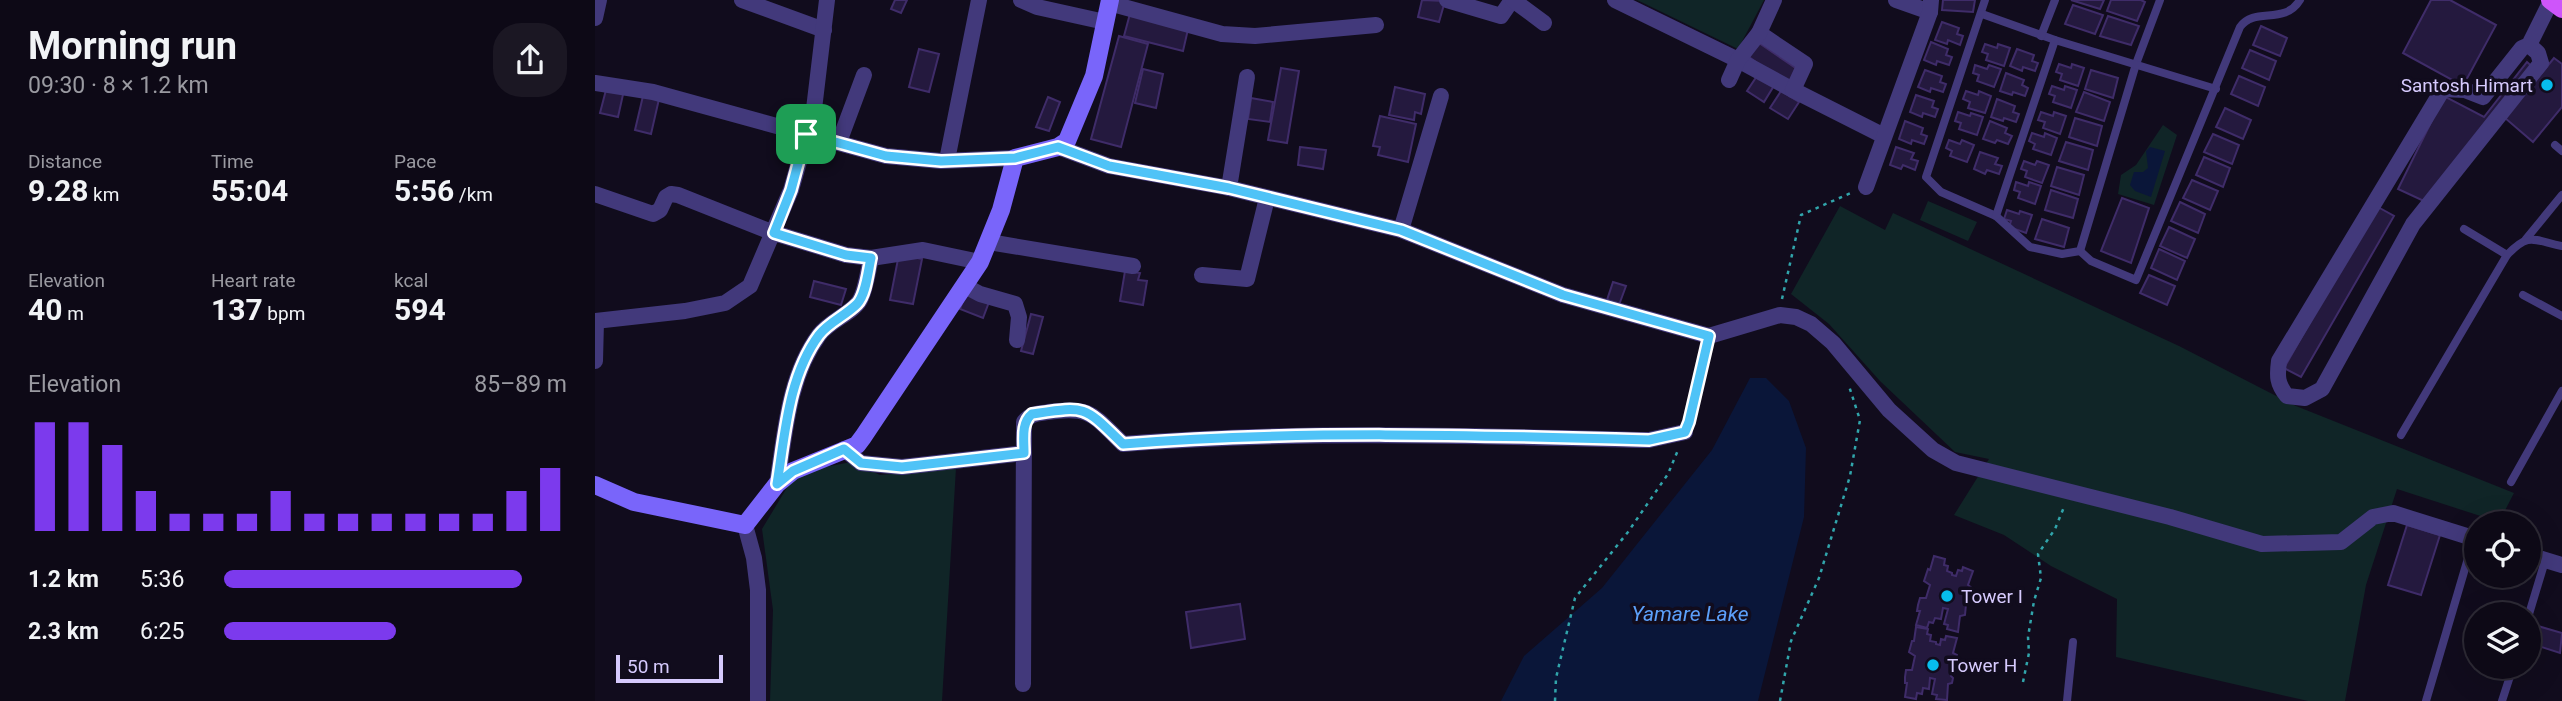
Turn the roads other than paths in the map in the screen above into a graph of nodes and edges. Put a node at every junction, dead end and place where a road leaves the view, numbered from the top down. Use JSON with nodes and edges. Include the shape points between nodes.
{"nodes":[{"id":1,"x":599,"y":0,"type":"edge"},
{"id":2,"x":742,"y":0,"type":"edge"},
{"id":3,"x":827,"y":0,"type":"edge"},
{"id":4,"x":979,"y":0,"type":"edge"},
{"id":5,"x":1021,"y":0,"type":"edge"},
{"id":6,"x":1447,"y":0,"type":"edge"},
{"id":7,"x":1512,"y":0,"type":"edge"},
{"id":8,"x":1615,"y":0,"type":"edge"},
{"id":9,"x":1774,"y":0,"type":"edge"},
{"id":10,"x":1896,"y":0,"type":"edge"},
{"id":11,"x":1985,"y":0,"type":"edge"},
{"id":12,"x":2055,"y":0,"type":"edge"},
{"id":13,"x":2159,"y":0,"type":"edge"},
{"id":14,"x":2300,"y":0,"type":"edge"},
{"id":15,"x":2551,"y":0,"type":"edge"},
{"id":16,"x":1109,"y":1,"type":"edge"},
{"id":17,"x":1931,"y":6,"type":"edge"},
{"id":18,"x":2562,"y":9,"type":"edge"},
{"id":19,"x":1982,"y":14,"type":"junction"},
{"id":20,"x":595,"y":18,"type":"edge"},
{"id":21,"x":1105,"y":22,"type":"junction"},
{"id":22,"x":1544,"y":23,"type":"dead end"},
{"id":23,"x":1376,"y":24,"type":"dead end"},
{"id":24,"x":824,"y":30,"type":"junction"},
{"id":25,"x":1759,"y":33,"type":"junction"},
{"id":26,"x":2041,"y":36,"type":"junction"},
{"id":27,"x":2055,"y":40,"type":"junction"},
{"id":28,"x":2529,"y":45,"type":"junction"},
{"id":29,"x":1738,"y":60,"type":"junction"},
{"id":30,"x":2136,"y":64,"type":"junction"},
{"id":31,"x":864,"y":75,"type":"dead end"},
{"id":32,"x":1247,"y":77,"type":"dead end"},
{"id":33,"x":1729,"y":80,"type":"dead end"},
{"id":34,"x":595,"y":83,"type":"edge"},
{"id":35,"x":2216,"y":89,"type":"junction"},
{"id":36,"x":1793,"y":90,"type":"junction"},
{"id":37,"x":1441,"y":96,"type":"dead end"},
{"id":38,"x":806,"y":134,"type":"junction"},
{"id":39,"x":1884,"y":136,"type":"junction"},
{"id":40,"x":839,"y":142,"type":"junction"},
{"id":41,"x":1058,"y":147,"type":"junction"},
{"id":42,"x":1015,"y":158,"type":"junction"},
{"id":43,"x":947,"y":160,"type":"junction"},
{"id":44,"x":1865,"y":187,"type":"road end"},
{"id":45,"x":1229,"y":188,"type":"junction"},
{"id":46,"x":595,"y":194,"type":"edge"},
{"id":47,"x":2562,"y":195,"type":"edge"},
{"id":48,"x":1267,"y":198,"type":"junction"},
{"id":49,"x":1996,"y":216,"type":"junction"},
{"id":50,"x":2464,"y":229,"type":"dead end"},
{"id":51,"x":1401,"y":230,"type":"junction"},
{"id":52,"x":774,"y":233,"type":"junction"},
{"id":53,"x":2526,"y":239,"type":"junction"},
{"id":54,"x":989,"y":242,"type":"junction"},
{"id":55,"x":2562,"y":246,"type":"edge"},
{"id":56,"x":2080,"y":251,"type":"junction"},
{"id":57,"x":2507,"y":255,"type":"junction"},
{"id":58,"x":871,"y":258,"type":"junction"},
{"id":59,"x":981,"y":262,"type":"junction"},
{"id":60,"x":1133,"y":266,"type":"dead end"},
{"id":61,"x":1202,"y":275,"type":"dead end"},
{"id":62,"x":965,"y":286,"type":"junction"},
{"id":63,"x":2523,"y":295,"type":"dead end"},
{"id":64,"x":2562,"y":316,"type":"edge"},
{"id":65,"x":596,"y":321,"type":"edge"},
{"id":66,"x":1017,"y":340,"type":"dead end"},
{"id":67,"x":595,"y":361,"type":"edge"},
{"id":68,"x":2562,"y":391,"type":"edge"},
{"id":69,"x":1685,"y":432,"type":"road end"},
{"id":70,"x":2401,"y":435,"type":"dead end"},
{"id":71,"x":844,"y":449,"type":"junction"},
{"id":72,"x":1024,"y":453,"type":"junction"},
{"id":73,"x":2511,"y":482,"type":"dead end"},
{"id":74,"x":777,"y":484,"type":"junction"},
{"id":75,"x":595,"y":485,"type":"edge"},
{"id":76,"x":745,"y":525,"type":"junction"},
{"id":77,"x":2464,"y":536,"type":"edge"},
{"id":78,"x":2541,"y":560,"type":"edge"},
{"id":79,"x":2545,"y":561,"type":"junction"},
{"id":80,"x":2562,"y":565,"type":"edge"},
{"id":81,"x":2464,"y":575,"type":"edge"},
{"id":82,"x":2533,"y":602,"type":"edge"},
{"id":83,"x":2073,"y":642,"type":"dead end"},
{"id":84,"x":2509,"y":679,"type":"edge"},
{"id":85,"x":1023,"y":684,"type":"dead end"},
{"id":86,"x":758,"y":701,"type":"edge"},
{"id":87,"x":2067,"y":701,"type":"edge"},
{"id":88,"x":2426,"y":701,"type":"edge"},
{"id":89,"x":2502,"y":701,"type":"edge"}],
"edges":[{"from":1,"to":20,"type":"street"},
{"from":2,"to":24,"type":"street"},
{"from":3,"to":24,"type":"street"},
{"from":4,"to":43,"type":"street"},
{"from":5,"to":21,"type":"street"},
{"from":6,"to":7,"type":"street","via":[[1501,16]]},
{"from":7,"to":22,"type":"street"},
{"from":8,"to":29,"type":"street"},
{"from":9,"to":25,"type":"street"},
{"from":10,"to":17,"type":"street"},
{"from":11,"to":19,"type":"lane"},
{"from":12,"to":26,"type":"lane"},
{"from":13,"to":30,"type":"lane"},
{"from":14,"to":35,"type":"lane","via":[[2285,14],[2244,22]]},
{"from":15,"to":18,"type":"main road"},
{"from":15,"to":28,"type":"street"},
{"from":16,"to":21,"type":"street"},
{"from":16,"to":23,"type":"street","via":[[1222,34],[1255,36]]},
{"from":17,"to":39,"type":"street"},
{"from":19,"to":26,"type":"lane"},
{"from":19,"to":49,"type":"lane","via":[[1926,177],[1941,192]]},
{"from":21,"to":41,"type":"street","via":[[1094,76],[1067,141]]},
{"from":24,"to":38,"type":"street","via":[[814,109]]},
{"from":25,"to":29,"type":"street"},
{"from":25,"to":36,"type":"street","via":[[1805,64]]},
{"from":26,"to":27,"type":"lane"},
{"from":27,"to":30,"type":"lane"},
{"from":27,"to":49,"type":"lane"},
{"from":28,"to":28,"type":"street","via":[[2483,97],[2443,89],[2279,361],[2277,378],[2287,396],[2305,398],[2322,389],[2413,224],[2541,63]]},
{"from":29,"to":33,"type":"street"},
{"from":29,"to":36,"type":"street"},
{"from":30,"to":35,"type":"lane"},
{"from":30,"to":56,"type":"lane"},
{"from":31,"to":40,"type":"street"},
{"from":32,"to":45,"type":"street"},
{"from":34,"to":38,"type":"street","via":[[653,92]]},
{"from":35,"to":56,"type":"lane","via":[[2136,280],[2091,261]]},
{"from":36,"to":39,"type":"street"},
{"from":37,"to":51,"type":"street"},
{"from":38,"to":40,"type":"street"},
{"from":38,"to":52,"type":"street"},
{"from":39,"to":44,"type":"street"},
{"from":40,"to":43,"type":"street","via":[[886,156]]},
{"from":41,"to":42,"type":"street"},
{"from":41,"to":45,"type":"street","via":[[1109,166]]},
{"from":42,"to":43,"type":"street"},
{"from":42,"to":54,"type":"street"},
{"from":45,"to":48,"type":"street"},
{"from":46,"to":52,"type":"street","via":[[653,214],[667,197],[678,195]]},
{"from":47,"to":53,"type":"lane"},
{"from":48,"to":51,"type":"street"},
{"from":48,"to":61,"type":"street","via":[[1247,279]]},
{"from":49,"to":56,"type":"lane","via":[[2030,247],[2062,254]]},
{"from":50,"to":57,"type":"lane"},
{"from":51,"to":77,"type":"street","via":[[1563,295],[1709,336],[1780,315],[1795,317],[1833,343],[1889,410],[1933,450],[1956,463],[2262,544],[2341,542],[2373,517],[2393,513]]},
{"from":52,"to":58,"type":"street"},
{"from":52,"to":65,"type":"street","via":[[750,286],[725,303]]},
{"from":53,"to":55,"type":"lane"},
{"from":53,"to":57,"type":"lane"},
{"from":54,"to":59,"type":"street"},
{"from":54,"to":60,"type":"street"},
{"from":57,"to":70,"type":"lane"},
{"from":58,"to":59,"type":"street","via":[[923,250]]},
{"from":58,"to":74,"type":"street","via":[[859,303],[826,327],[805,363],[790,400]]},
{"from":59,"to":62,"type":"street"},
{"from":62,"to":66,"type":"street","via":[[1016,304]]},
{"from":62,"to":71,"type":"street","via":[[863,437],[857,445]]},
{"from":63,"to":64,"type":"lane"},
{"from":65,"to":67,"type":"street"},
{"from":68,"to":73,"type":"lane"},
{"from":69,"to":72,"type":"street","via":[[1649,440],[1342,436],[1123,444],[1088,412],[1072,408],[1028,417]]},
{"from":71,"to":72,"type":"street","via":[[861,463],[902,467]]},
{"from":71,"to":74,"type":"street","via":[[793,471]]},
{"from":72,"to":85,"type":"street"},
{"from":74,"to":76,"type":"street"},
{"from":75,"to":76,"type":"street","via":[[634,502]]},
{"from":76,"to":86,"type":"street","via":[[758,590]]},
{"from":78,"to":79,"type":"street"},
{"from":79,"to":80,"type":"street"},
{"from":79,"to":82,"type":"lane"},
{"from":81,"to":88,"type":"lane"},
{"from":83,"to":87,"type":"lane"},
{"from":84,"to":89,"type":"lane"}]}
